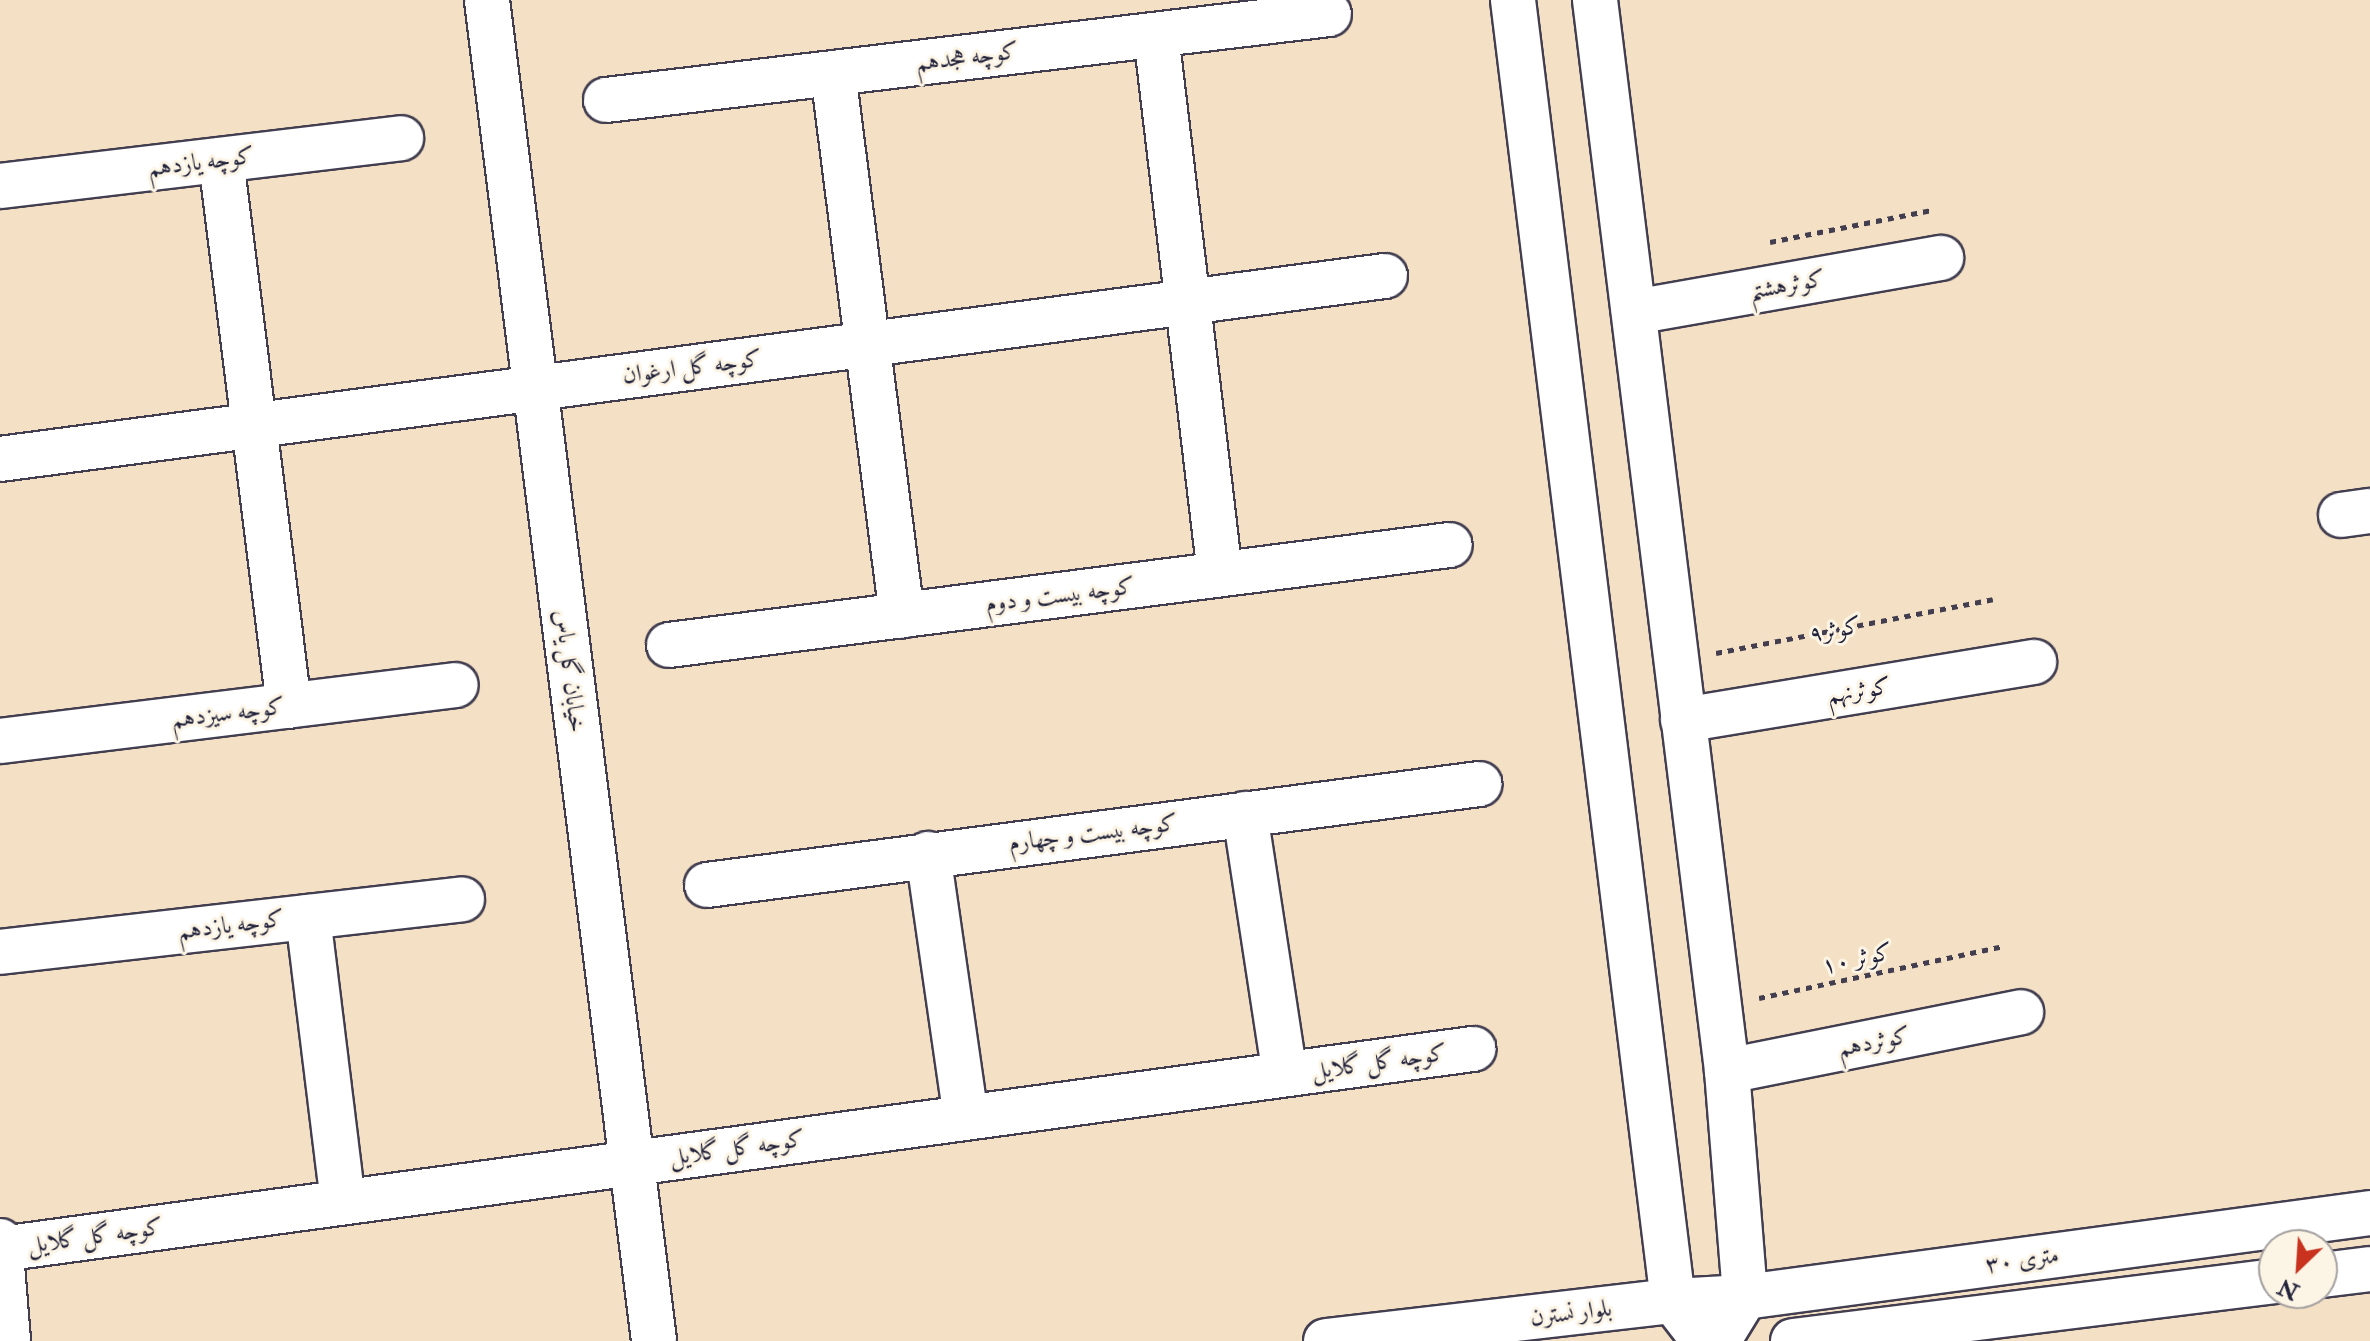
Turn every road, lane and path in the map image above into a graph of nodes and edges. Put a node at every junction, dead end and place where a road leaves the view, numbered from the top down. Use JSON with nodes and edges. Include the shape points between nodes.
{"nodes":[{"id":1,"x":487,"y":0,"type":"edge"},
{"id":2,"x":1513,"y":0,"type":"edge"},
{"id":3,"x":1595,"y":0,"type":"edge"},
{"id":4,"x":1329,"y":14,"type":"dead end"},
{"id":5,"x":1156,"y":35,"type":"junction"},
{"id":6,"x":833,"y":73,"type":"junction"},
{"id":7,"x":606,"y":100,"type":"dead end"},
{"id":8,"x":401,"y":138,"type":"dead end"},
{"id":9,"x":221,"y":160,"type":"junction"},
{"id":10,"x":0,"y":186,"type":"edge"},
{"id":11,"x":1941,"y":258,"type":"dead end"},
{"id":12,"x":1385,"y":276,"type":"dead end"},
{"id":13,"x":1188,"y":302,"type":"junction"},
{"id":14,"x":1634,"y":312,"type":"junction"},
{"id":15,"x":867,"y":344,"type":"junction"},
{"id":16,"x":535,"y":388,"type":"junction"},
{"id":17,"x":255,"y":425,"type":"junction"},
{"id":18,"x":0,"y":459,"type":"edge"},
{"id":19,"x":1450,"y":545,"type":"dead end"},
{"id":20,"x":1220,"y":574,"type":"junction"},
{"id":21,"x":1993,"y":599,"type":"dead end"},
{"id":22,"x":902,"y":616,"type":"junction"},
{"id":23,"x":669,"y":645,"type":"dead end"},
{"id":24,"x":1676,"y":661,"type":"junction"},
{"id":25,"x":2034,"y":662,"type":"dead end"},
{"id":26,"x":456,"y":685,"type":"dead end"},
{"id":27,"x":289,"y":706,"type":"junction"},
{"id":28,"x":1683,"y":720,"type":"junction"},
{"id":29,"x":0,"y":741,"type":"edge"},
{"id":30,"x":1479,"y":784,"type":"dead end"},
{"id":31,"x":1245,"y":814,"type":"junction"},
{"id":32,"x":928,"y":854,"type":"junction"},
{"id":33,"x":707,"y":885,"type":"dead end"},
{"id":34,"x":462,"y":899,"type":"dead end"},
{"id":35,"x":308,"y":917,"type":"junction"},
{"id":36,"x":2003,"y":946,"type":"dead end"},
{"id":37,"x":0,"y":952,"type":"edge"},
{"id":38,"x":1719,"y":1006,"type":"junction"},
{"id":39,"x":2021,"y":1012,"type":"dead end"},
{"id":40,"x":1473,"y":1049,"type":"dead end"},
{"id":41,"x":1727,"y":1071,"type":"junction"},
{"id":42,"x":1285,"y":1074,"type":"junction"},
{"id":43,"x":966,"y":1117,"type":"junction"},
{"id":44,"x":632,"y":1163,"type":"junction"},
{"id":45,"x":343,"y":1202,"type":"junction"},
{"id":46,"x":2370,"y":1213,"type":"edge"},
{"id":47,"x":0,"y":1241,"type":"edge"},
{"id":48,"x":1,"y":1249,"type":"edge"},
{"id":49,"x":2370,"y":1269,"type":"edge"},
{"id":50,"x":2338,"y":1273,"type":"edge"},
{"id":51,"x":2258,"y":1283,"type":"edge"},
{"id":52,"x":1745,"y":1297,"type":"junction"},
{"id":53,"x":1673,"y":1301,"type":"junction"},
{"id":54,"x":8,"y":1341,"type":"edge"},
{"id":55,"x":654,"y":1341,"type":"edge"},
{"id":56,"x":1326,"y":1341,"type":"edge"},
{"id":57,"x":1704,"y":1341,"type":"edge"},
{"id":58,"x":1718,"y":1341,"type":"edge"},
{"id":59,"x":1793,"y":1341,"type":"edge"}],
"edges":[{"from":1,"to":16,"type":"street","name":"خیابان گل یاس"},
{"from":2,"to":53,"type":"street"},
{"from":3,"to":14,"type":"street"},
{"from":4,"to":5,"type":"street","name":"کوچه هجدهم"},
{"from":5,"to":6,"type":"street","name":"کوچه هجدهم"},
{"from":5,"to":13,"type":"street"},
{"from":6,"to":7,"type":"street","name":"کوچه هجدهم"},
{"from":6,"to":15,"type":"street"},
{"from":8,"to":9,"type":"street","name":"کوچه یازدهم"},
{"from":9,"to":10,"type":"street","name":"کوچه یازدهم"},
{"from":9,"to":17,"type":"street"},
{"from":11,"to":14,"type":"street","name":"کوثرهشتم"},
{"from":12,"to":13,"type":"street","name":"کوچه گل ارغوان"},
{"from":13,"to":15,"type":"street","name":"کوچه گل ارغوان"},
{"from":13,"to":20,"type":"street"},
{"from":14,"to":24,"type":"street"},
{"from":15,"to":16,"type":"street","name":"کوچه گل ارغوان"},
{"from":15,"to":22,"type":"street"},
{"from":16,"to":17,"type":"street","name":"کوچه گل ارغوان"},
{"from":16,"to":44,"type":"street","name":"خیابان گل یاس"},
{"from":17,"to":18,"type":"street","name":"کوچه گل ارغوان"},
{"from":17,"to":27,"type":"street"},
{"from":19,"to":20,"type":"street","name":"کوچه بیست و دوم"},
{"from":20,"to":22,"type":"street","name":"کوچه بیست و دوم"},
{"from":21,"to":24,"type":"path","name":"کوثر۹"},
{"from":22,"to":23,"type":"street","name":"کوچه بیست و دوم"},
{"from":24,"to":28,"type":"street"},
{"from":25,"to":28,"type":"street","name":"کوثرنهم"},
{"from":26,"to":27,"type":"street","name":"کوچه سیزدهم"},
{"from":27,"to":29,"type":"street","name":"کوچه سیزدهم"},
{"from":28,"to":38,"type":"street"},
{"from":30,"to":31,"type":"street","name":"کوچه بیست و چهارم"},
{"from":31,"to":32,"type":"street","name":"کوچه بیست و چهارم"},
{"from":31,"to":42,"type":"street"},
{"from":32,"to":33,"type":"street","name":"کوچه بیست و چهارم"},
{"from":32,"to":43,"type":"street"},
{"from":34,"to":35,"type":"street","name":"کوچه یازدهم"},
{"from":35,"to":37,"type":"street","name":"کوچه یازدهم"},
{"from":35,"to":45,"type":"street"},
{"from":36,"to":38,"type":"path","name":"کوثر ۱۰"},
{"from":38,"to":41,"type":"street"},
{"from":39,"to":41,"type":"street","name":"کوثردهم"},
{"from":40,"to":42,"type":"street","name":"کوچه گل گلایل"},
{"from":41,"to":52,"type":"street"},
{"from":42,"to":43,"type":"street","name":"کوچه گل گلایل"},
{"from":43,"to":44,"type":"street","name":"کوچه گل گلایل"},
{"from":44,"to":45,"type":"street","name":"کوچه گل گلایل"},
{"from":44,"to":55,"type":"street","name":"خیابان گل یاس"},
{"from":45,"to":48,"type":"street","name":"کوچه گل گلایل"},
{"from":46,"to":52,"type":"street","name":"۳۰ متری"},
{"from":47,"to":48,"type":"street"},
{"from":48,"to":54,"type":"street"},
{"from":49,"to":50,"type":"street"},
{"from":51,"to":59,"type":"street"},
{"from":52,"to":53,"type":"street","name":"۳۰ متری"},
{"from":52,"to":58,"type":"street"},
{"from":53,"to":56,"type":"street","name":"بلوار نسترن"},
{"from":53,"to":57,"type":"street"}]}
